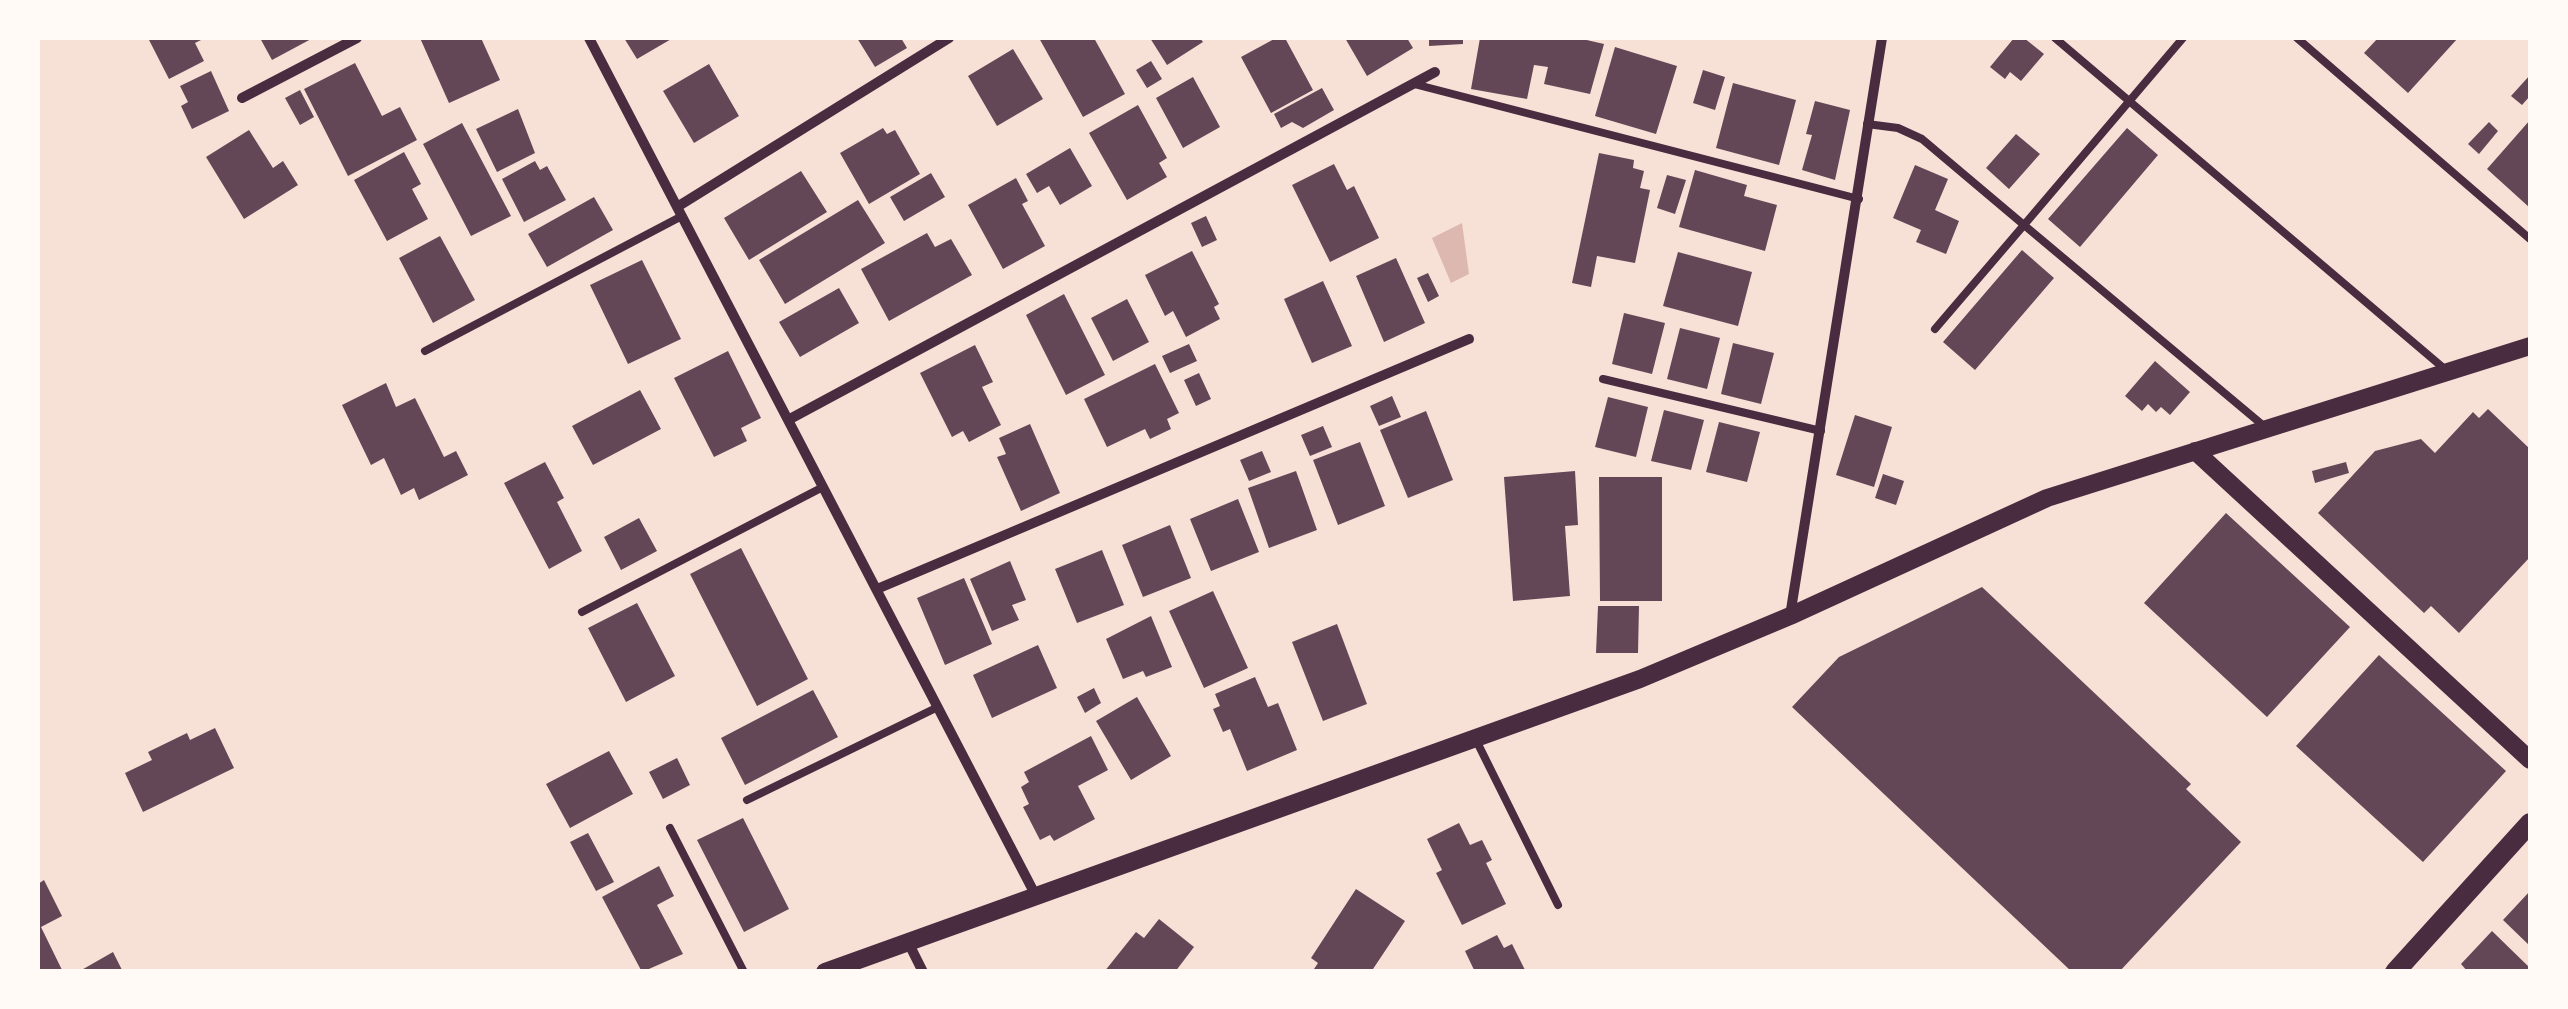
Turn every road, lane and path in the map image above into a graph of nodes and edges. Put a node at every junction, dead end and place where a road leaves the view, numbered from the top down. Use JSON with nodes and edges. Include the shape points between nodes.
{"nodes":[{"id":1,"x":357,"y":38,"type":"edge"},
{"id":2,"x":590,"y":38,"type":"edge"},
{"id":3,"x":949,"y":38,"type":"edge"},
{"id":4,"x":1882,"y":38,"type":"edge"},
{"id":5,"x":2055,"y":38,"type":"edge"},
{"id":6,"x":2183,"y":38,"type":"edge"},
{"id":7,"x":2296,"y":38,"type":"edge"},
{"id":8,"x":1435,"y":72,"type":"dead end"},
{"id":9,"x":1414,"y":84,"type":"junction"},
{"id":10,"x":242,"y":98,"type":"dead end"},
{"id":11,"x":2129,"y":102,"type":"junction"},
{"id":12,"x":1867,"y":124,"type":"junction"},
{"id":13,"x":1859,"y":199,"type":"junction"},
{"id":14,"x":680,"y":212,"type":"junction"},
{"id":15,"x":2024,"y":225,"type":"junction"},
{"id":16,"x":2530,"y":239,"type":"edge"},
{"id":17,"x":1935,"y":329,"type":"dead end"},
{"id":18,"x":1469,"y":339,"type":"dead end"},
{"id":19,"x":2530,"y":346,"type":"edge"},
{"id":20,"x":425,"y":351,"type":"dead end"},
{"id":21,"x":2450,"y":374,"type":"junction"},
{"id":22,"x":1603,"y":379,"type":"dead end"},
{"id":23,"x":788,"y":420,"type":"junction"},
{"id":24,"x":2268,"y":429,"type":"junction"},
{"id":25,"x":1821,"y":430,"type":"junction"},
{"id":26,"x":2195,"y":451,"type":"junction"},
{"id":27,"x":823,"y":487,"type":"junction"},
{"id":28,"x":877,"y":589,"type":"junction"},
{"id":29,"x":582,"y":612,"type":"dead end"},
{"id":30,"x":1790,"y":616,"type":"junction"},
{"id":31,"x":938,"y":707,"type":"junction"},
{"id":32,"x":1474,"y":736,"type":"junction"},
{"id":33,"x":2530,"y":760,"type":"edge"},
{"id":34,"x":747,"y":800,"type":"dead end"},
{"id":35,"x":2530,"y":823,"type":"edge"},
{"id":36,"x":670,"y":828,"type":"dead end"},
{"id":37,"x":1036,"y":896,"type":"junction"},
{"id":38,"x":1558,"y":905,"type":"dead end"},
{"id":39,"x":908,"y":942,"type":"junction"},
{"id":40,"x":744,"y":972,"type":"edge"},
{"id":41,"x":825,"y":972,"type":"edge"},
{"id":42,"x":923,"y":972,"type":"edge"},
{"id":43,"x":2395,"y":972,"type":"edge"}],
"edges":[{"from":1,"to":10,"type":"street"},
{"from":2,"to":14,"type":"street"},
{"from":3,"to":14,"type":"street"},
{"from":4,"to":12,"type":"street"},
{"from":5,"to":11,"type":"lane"},
{"from":6,"to":11,"type":"lane"},
{"from":7,"to":16,"type":"lane"},
{"from":8,"to":9,"type":"street"},
{"from":9,"to":13,"type":"lane"},
{"from":9,"to":23,"type":"street"},
{"from":11,"to":15,"type":"lane"},
{"from":11,"to":21,"type":"lane"},
{"from":12,"to":13,"type":"street"},
{"from":12,"to":15,"type":"lane","via":[[1922,139]]},
{"from":13,"to":25,"type":"street"},
{"from":14,"to":20,"type":"lane"},
{"from":14,"to":23,"type":"street"},
{"from":15,"to":17,"type":"lane"},
{"from":15,"to":24,"type":"lane"},
{"from":18,"to":28,"type":"street"},
{"from":19,"to":21,"type":"street"},
{"from":21,"to":24,"type":"street"},
{"from":22,"to":25,"type":"lane"},
{"from":23,"to":27,"type":"street"},
{"from":24,"to":26,"type":"street"},
{"from":25,"to":30,"type":"street"},
{"from":26,"to":30,"type":"street","via":[[2046,498]]},
{"from":26,"to":33,"type":"street"},
{"from":27,"to":28,"type":"street"},
{"from":27,"to":29,"type":"lane"},
{"from":28,"to":31,"type":"street"},
{"from":30,"to":32,"type":"street"},
{"from":31,"to":34,"type":"lane"},
{"from":31,"to":37,"type":"street"},
{"from":32,"to":37,"type":"street"},
{"from":32,"to":38,"type":"lane"},
{"from":35,"to":43,"type":"main road"},
{"from":36,"to":40,"type":"lane"},
{"from":37,"to":39,"type":"street"},
{"from":39,"to":41,"type":"street"},
{"from":39,"to":42,"type":"street"}]}
